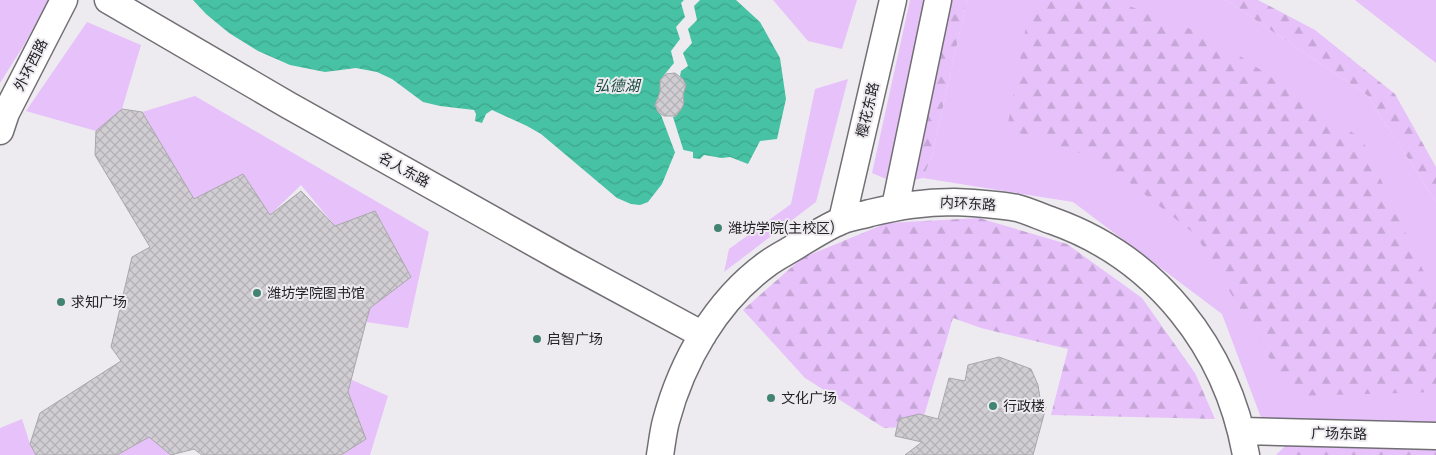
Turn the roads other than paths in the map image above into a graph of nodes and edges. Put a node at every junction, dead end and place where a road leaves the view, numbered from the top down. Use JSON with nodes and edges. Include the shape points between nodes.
{"nodes":[{"id":1,"x":64,"y":0,"type":"edge"},
{"id":2,"x":108,"y":0,"type":"edge"},
{"id":3,"x":893,"y":0,"type":"edge"},
{"id":4,"x":938,"y":0,"type":"edge"},
{"id":5,"x":0,"y":131,"type":"edge"},
{"id":6,"x":895,"y":207,"type":"junction"},
{"id":7,"x":842,"y":220,"type":"junction"},
{"id":8,"x":703,"y":335,"type":"junction"},
{"id":9,"x":1436,"y":436,"type":"edge"},
{"id":10,"x":1244,"y":443,"type":"edge"},
{"id":11,"x":660,"y":455,"type":"edge"}],
"edges":[{"from":1,"to":5,"type":"street","name":"外环西路","via":[[6,113]]},
{"from":2,"to":8,"type":"street","name":"名人东路","via":[[288,105]]},
{"from":3,"to":7,"type":"street","name":"樱花东路"},
{"from":4,"to":6,"type":"street"},
{"from":6,"to":7,"type":"street","name":"内环东路"},
{"from":6,"to":10,"type":"street","name":"内环东路","via":[[944,202],[1019,209],[1070,226],[1114,249],[1151,279],[1184,313],[1211,354],[1231,397]]},
{"from":7,"to":8,"type":"street","name":"内环东路","via":[[768,264],[736,292]]},
{"from":8,"to":11,"type":"street","name":"内环东路","via":[[684,367],[665,422]]},
{"from":9,"to":10,"type":"street","name":"广场东路"}]}
